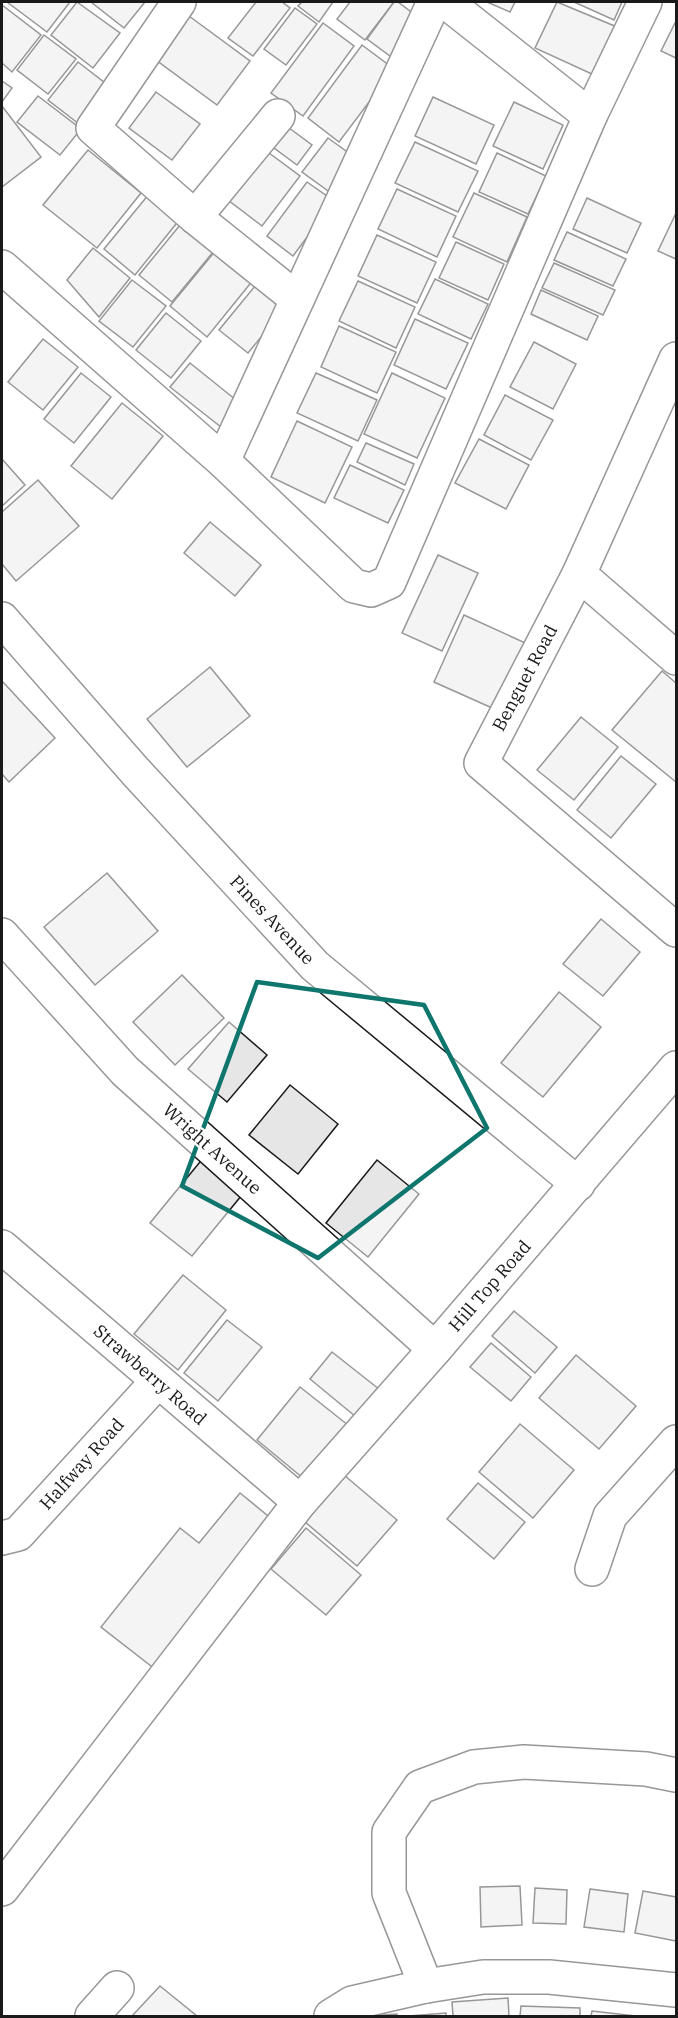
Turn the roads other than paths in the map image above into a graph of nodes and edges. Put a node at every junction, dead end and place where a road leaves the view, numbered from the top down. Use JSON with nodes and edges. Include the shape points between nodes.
{"nodes":[{"id":1,"x":179,"y":2,"type":"edge"},
{"id":2,"x":434,"y":2,"type":"edge"},
{"id":3,"x":446,"y":2,"type":"edge"},
{"id":4,"x":645,"y":2,"type":"edge"},
{"id":5,"x":279,"y":116,"type":"dead end"},
{"id":6,"x":590,"y":116,"type":"junction"},
{"id":7,"x":195,"y":217,"type":"junction"},
{"id":8,"x":2,"y":267,"type":"edge"},
{"id":9,"x":297,"y":299,"type":"junction"},
{"id":10,"x":676,"y":359,"type":"edge"},
{"id":11,"x":223,"y":461,"type":"junction"},
{"id":12,"x":579,"y":574,"type":"junction"},
{"id":13,"x":2,"y":620,"type":"edge"},
{"id":14,"x":676,"y":658,"type":"edge"},
{"id":15,"x":676,"y":930,"type":"edge"},
{"id":16,"x":2,"y":935,"type":"edge"},
{"id":17,"x":676,"y":1068,"type":"edge"},
{"id":18,"x":578,"y":1184,"type":"junction"},
{"id":19,"x":2,"y":1247,"type":"edge"},
{"id":20,"x":435,"y":1349,"type":"junction"},
{"id":21,"x":157,"y":1382,"type":"junction"},
{"id":22,"x":676,"y":1442,"type":"edge"},
{"id":23,"x":300,"y":1502,"type":"junction"},
{"id":24,"x":2,"y":1538,"type":"edge"},
{"id":25,"x":592,"y":1569,"type":"dead end"},
{"id":26,"x":676,"y":1775,"type":"edge"},
{"id":27,"x":2,"y":1889,"type":"edge"},
{"id":28,"x":426,"y":1986,"type":"junction"},
{"id":29,"x":117,"y":1988,"type":"dead end"},
{"id":30,"x":676,"y":1990,"type":"edge"},
{"id":31,"x":92,"y":2016,"type":"edge"},
{"id":32,"x":331,"y":2016,"type":"edge"}],
"edges":[{"from":1,"to":7,"type":"street","via":[[93,128]]},
{"from":2,"to":9,"type":"street"},
{"from":3,"to":6,"type":"street"},
{"from":4,"to":6,"type":"street"},
{"from":5,"to":7,"type":"street"},
{"from":6,"to":11,"type":"street","via":[[389,582],[371,590],[354,586]]},
{"from":7,"to":9,"type":"street"},
{"from":8,"to":11,"type":"street"},
{"from":9,"to":11,"type":"street"},
{"from":10,"to":12,"type":"street","name":"Benguet Road"},
{"from":12,"to":14,"type":"street"},
{"from":12,"to":15,"type":"street","name":"Benguet Road","via":[[481,763]]},
{"from":13,"to":18,"type":"street","name":"Pines Avenue","via":[[315,966]]},
{"from":16,"to":20,"type":"street","name":"Wright Avenue","via":[[125,1071]]},
{"from":17,"to":18,"type":"street","name":"Hill Top Road"},
{"from":18,"to":20,"type":"street","name":"Hill Top Road"},
{"from":19,"to":21,"type":"street","name":"Strawberry Road"},
{"from":20,"to":23,"type":"street","name":"Hill Top Road"},
{"from":21,"to":23,"type":"street","name":"Strawberry Road"},
{"from":21,"to":24,"type":"street","name":"Halfway Road","via":[[18,1534]]},
{"from":22,"to":25,"type":"street","via":[[610,1516]]},
{"from":23,"to":27,"type":"street","name":"Hill Top Road"},
{"from":26,"to":28,"type":"street","via":[[646,1769],[524,1762],[474,1767],[420,1787],[389,1832],[389,1893]]},
{"from":28,"to":30,"type":"street","via":[[483,1977],[549,1977]]},
{"from":28,"to":32,"type":"street","via":[[352,2004]]},
{"from":29,"to":31,"type":"street"}]}
